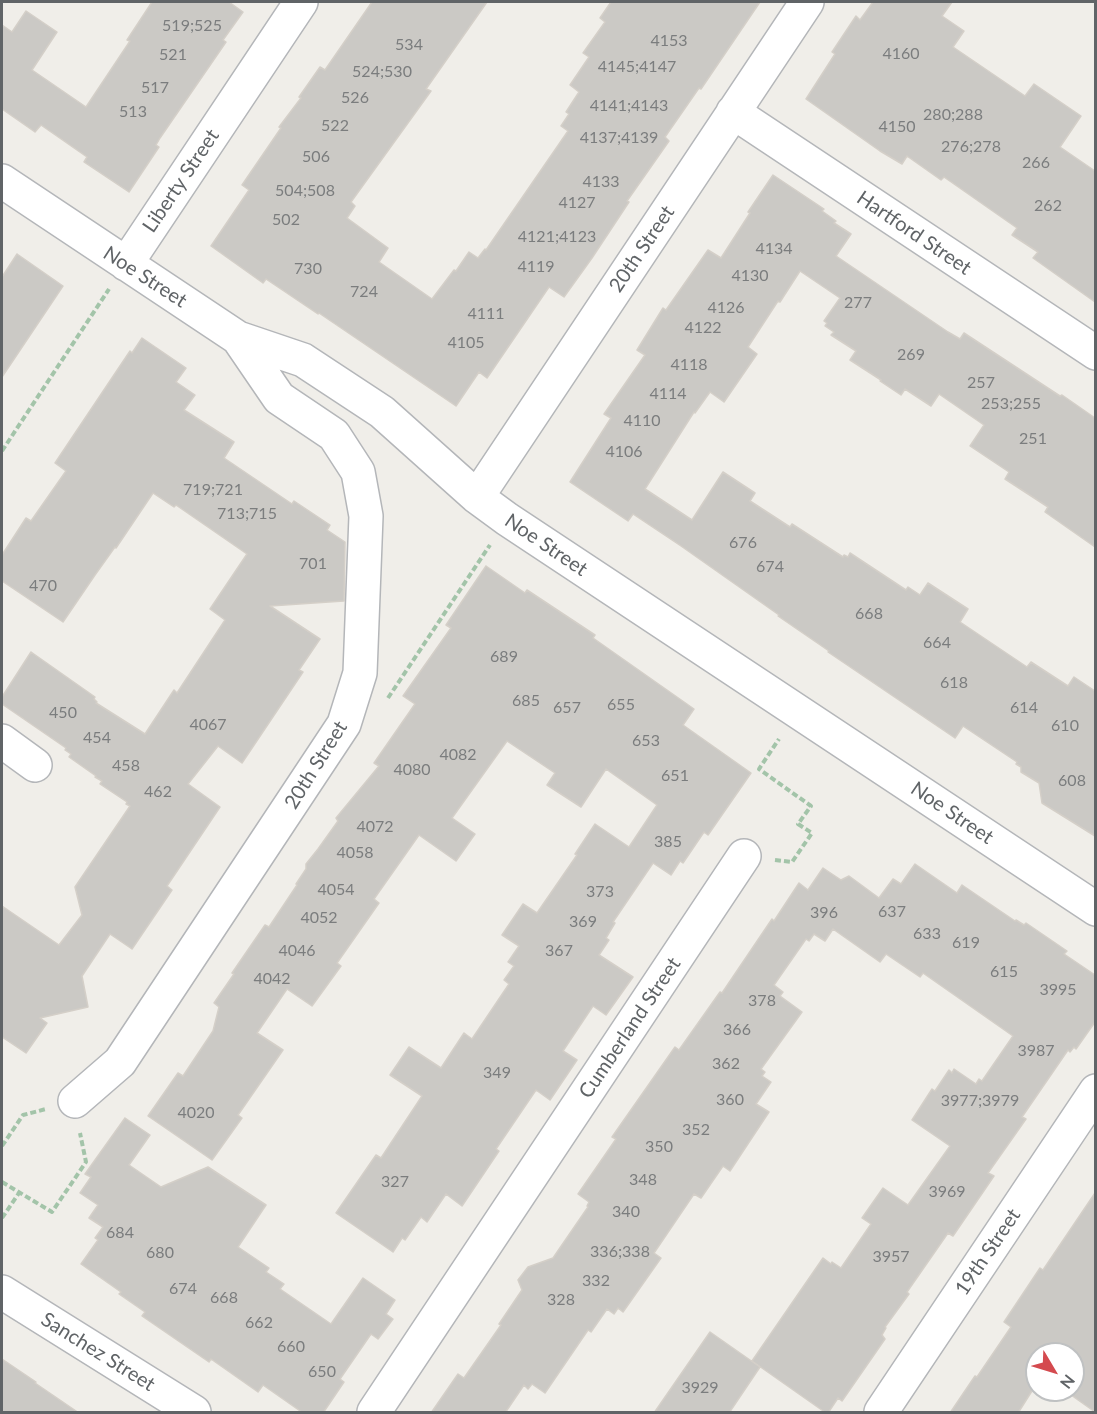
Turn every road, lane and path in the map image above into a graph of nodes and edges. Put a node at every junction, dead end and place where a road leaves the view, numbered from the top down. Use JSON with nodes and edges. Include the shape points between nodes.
{"nodes":[{"id":1,"x":301,"y":2,"type":"edge"},
{"id":2,"x":807,"y":2,"type":"edge"},
{"id":3,"x":733,"y":112,"type":"junction"},
{"id":4,"x":2,"y":181,"type":"edge"},
{"id":5,"x":126,"y":264,"type":"junction"},
{"id":6,"x":238,"y":338,"type":"junction"},
{"id":7,"x":1095,"y":353,"type":"edge"},
{"id":8,"x":2,"y":451,"type":"edge"},
{"id":9,"x":477,"y":497,"type":"junction"},
{"id":10,"x":507,"y":519,"type":"junction"},
{"id":11,"x":797,"y":711,"type":"junction"},
{"id":12,"x":344,"y":724,"type":"junction"},
{"id":13,"x":2,"y":741,"type":"edge"},
{"id":14,"x":35,"y":765,"type":"dead end"},
{"id":15,"x":744,"y":856,"type":"joint"},
{"id":16,"x":1095,"y":909,"type":"edge"},
{"id":17,"x":1095,"y":1091,"type":"edge"},
{"id":18,"x":75,"y":1101,"type":"junction"},
{"id":19,"x":2,"y":1146,"type":"edge"},
{"id":20,"x":2,"y":1182,"type":"edge"},
{"id":21,"x":19,"y":1193,"type":"junction"},
{"id":22,"x":2,"y":1218,"type":"edge"},
{"id":23,"x":2,"y":1292,"type":"edge"},
{"id":24,"x":194,"y":1413,"type":"edge"},
{"id":25,"x":374,"y":1413,"type":"edge"},
{"id":26,"x":881,"y":1413,"type":"edge"}],
"edges":[{"from":1,"to":5,"type":"street","name":"Liberty Street"},
{"from":2,"to":3,"type":"street","name":"20th Street"},
{"from":3,"to":7,"type":"street","name":"Hartford Street"},
{"from":3,"to":9,"type":"street","name":"20th Street"},
{"from":4,"to":5,"type":"street","name":"Noe Street"},
{"from":5,"to":6,"type":"street","name":"Noe Street"},
{"from":5,"to":8,"type":"path"},
{"from":6,"to":9,"type":"street","name":"Noe Street","via":[[303,360],[382,412]]},
{"from":6,"to":12,"type":"street","name":"20th Street","via":[[279,398],[333,435],[358,472],[366,516],[360,673]]},
{"from":9,"to":10,"type":"street","name":"Noe Street"},
{"from":10,"to":11,"type":"street","name":"Noe Street"},
{"from":10,"to":12,"type":"path","via":[[377,716]]},
{"from":11,"to":15,"type":"path","via":[[759,770],[811,806],[798,824],[812,833],[792,862]]},
{"from":11,"to":16,"type":"street","name":"Noe Street"},
{"from":12,"to":18,"type":"street","name":"20th Street","via":[[120,1062]]},
{"from":13,"to":14,"type":"street"},
{"from":15,"to":25,"type":"street","name":"Cumberland Street"},
{"from":17,"to":26,"type":"street","name":"19th Street"},
{"from":18,"to":19,"type":"path","via":[[23,1115]]},
{"from":18,"to":21,"type":"path","via":[[86,1162],[52,1212]]},
{"from":20,"to":21,"type":"path"},
{"from":21,"to":22,"type":"path"},
{"from":23,"to":24,"type":"street","name":"Sanchez Street"}]}
